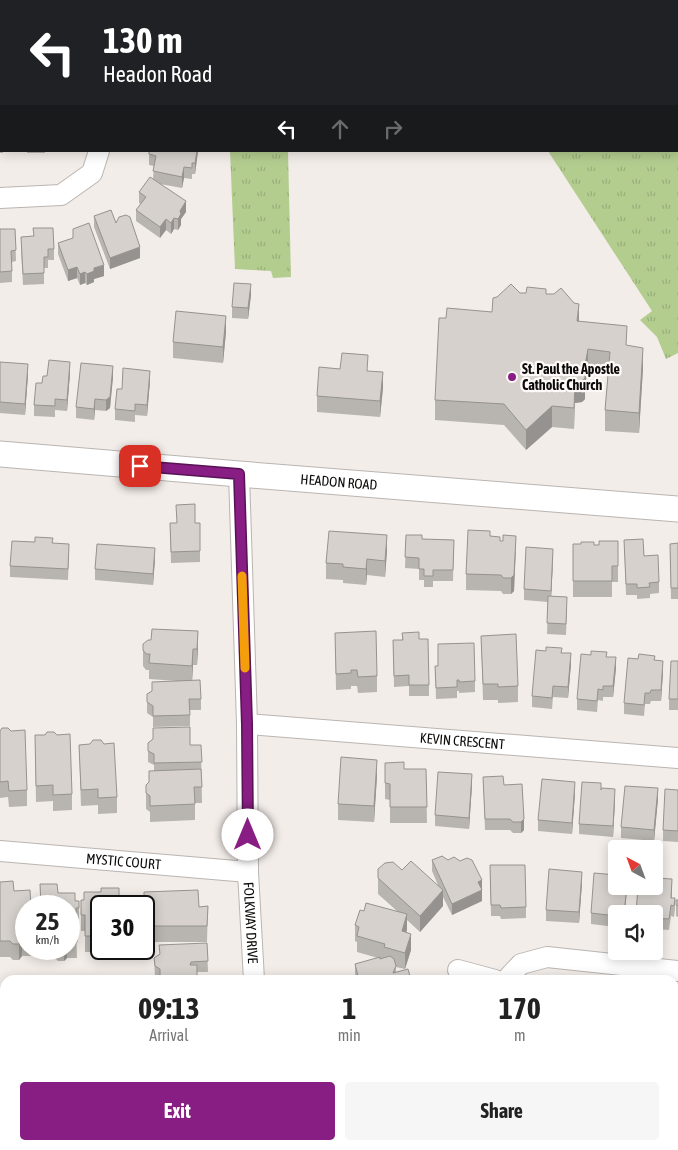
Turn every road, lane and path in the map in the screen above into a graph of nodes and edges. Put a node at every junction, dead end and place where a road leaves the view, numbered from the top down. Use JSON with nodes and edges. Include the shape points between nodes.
{"nodes":[{"id":1,"x":99,"y":152,"type":"edge"},
{"id":2,"x":0,"y":198,"type":"edge"},
{"id":3,"x":0,"y":454,"type":"edge"},
{"id":4,"x":239,"y":474,"type":"junction"},
{"id":5,"x":678,"y":509,"type":"edge"},
{"id":6,"x":247,"y":724,"type":"junction"},
{"id":7,"x":678,"y":758,"type":"edge"},
{"id":8,"x":0,"y":851,"type":"edge"},
{"id":9,"x":248,"y":872,"type":"junction"},
{"id":10,"x":458,"y":970,"type":"dead end"},
{"id":11,"x":678,"y":971,"type":"edge"},
{"id":12,"x":254,"y":975,"type":"edge"},
{"id":13,"x":476,"y":975,"type":"edge"},
{"id":14,"x":511,"y":975,"type":"edge"}],
"edges":[{"from":1,"to":2,"type":"street","via":[[92,173],[61,196]]},
{"from":3,"to":4,"type":"street","name":"HEADON ROAD"},
{"from":4,"to":5,"type":"street","name":"HEADON ROAD"},
{"from":4,"to":6,"type":"street","name":"FOLKWAY DRIVE"},
{"from":6,"to":7,"type":"street","name":"KEVIN CRESCENT"},
{"from":6,"to":9,"type":"street","name":"FOLKWAY DRIVE"},
{"from":8,"to":9,"type":"street","name":"MYSTIC COURT"},
{"from":9,"to":12,"type":"street","name":"FOLKWAY DRIVE"},
{"from":10,"to":13,"type":"street"},
{"from":11,"to":14,"type":"street","via":[[547,957],[521,964]]}]}
